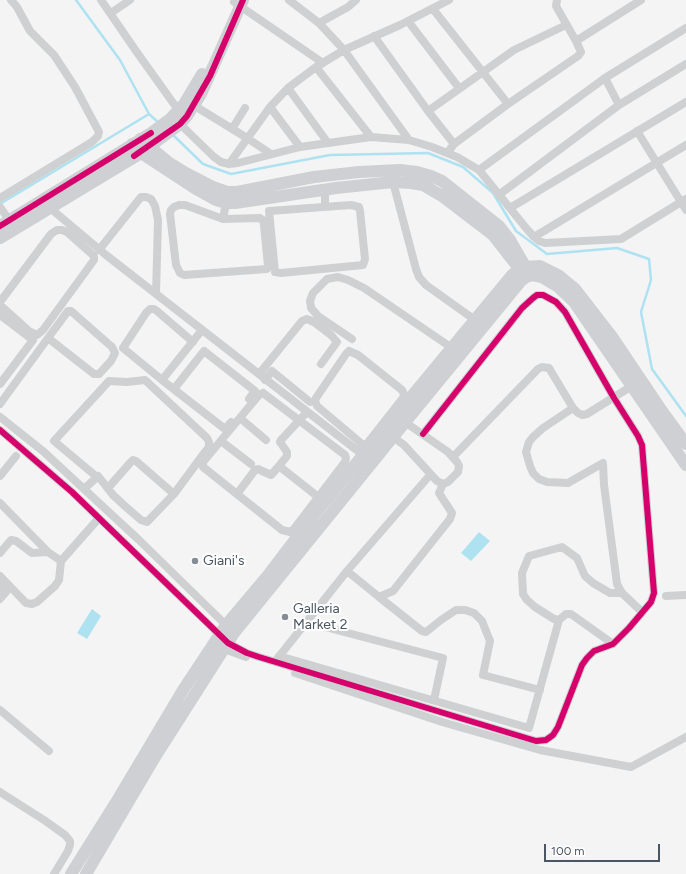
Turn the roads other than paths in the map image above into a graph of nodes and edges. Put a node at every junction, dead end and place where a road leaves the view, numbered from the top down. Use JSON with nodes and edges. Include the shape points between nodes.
{"nodes":[{"id":1,"x":12,"y":0,"type":"edge"},
{"id":2,"x":101,"y":0,"type":"edge"},
{"id":3,"x":130,"y":0,"type":"edge"},
{"id":4,"x":289,"y":0,"type":"edge"},
{"id":5,"x":356,"y":0,"type":"edge"},
{"id":6,"x":449,"y":0,"type":"edge"},
{"id":7,"x":557,"y":0,"type":"edge"},
{"id":8,"x":641,"y":0,"type":"edge"},
{"id":9,"x":238,"y":2,"type":"edge"},
{"id":10,"x":433,"y":9,"type":"junction"},
{"id":11,"x":111,"y":13,"type":"junction"},
{"id":12,"x":408,"y":21,"type":"junction"},
{"id":13,"x":320,"y":23,"type":"junction"},
{"id":14,"x":566,"y":25,"type":"junction"},
{"id":15,"x":686,"y":28,"type":"edge"},
{"id":16,"x":374,"y":36,"type":"junction"},
{"id":17,"x":576,"y":41,"type":"junction"},
{"id":18,"x":344,"y":50,"type":"junction"},
{"id":19,"x":323,"y":63,"type":"junction"},
{"id":20,"x":686,"y":64,"type":"edge"},
{"id":21,"x":316,"y":67,"type":"junction"},
{"id":22,"x":483,"y":72,"type":"junction"},
{"id":23,"x":605,"y":78,"type":"junction"},
{"id":24,"x":288,"y":88,"type":"junction"},
{"id":25,"x":459,"y":88,"type":"junction"},
{"id":26,"x":686,"y":102,"type":"edge"},
{"id":27,"x":190,"y":103,"type":"junction"},
{"id":28,"x":508,"y":104,"type":"junction"},
{"id":29,"x":619,"y":106,"type":"junction"},
{"id":30,"x":270,"y":107,"type":"junction"},
{"id":31,"x":245,"y":108,"type":"dead end"},
{"id":32,"x":428,"y":111,"type":"junction"},
{"id":33,"x":178,"y":120,"type":"junction"},
{"id":34,"x":232,"y":129,"type":"junction"},
{"id":35,"x":637,"y":131,"type":"junction"},
{"id":36,"x":372,"y":137,"type":"junction"},
{"id":37,"x":247,"y":138,"type":"junction"},
{"id":38,"x":409,"y":140,"type":"junction"},
{"id":39,"x":145,"y":143,"type":"junction"},
{"id":40,"x":328,"y":143,"type":"junction"},
{"id":41,"x":454,"y":144,"type":"junction"},
{"id":42,"x":686,"y":145,"type":"edge"},
{"id":43,"x":300,"y":147,"type":"junction"},
{"id":44,"x":448,"y":152,"type":"junction"},
{"id":45,"x":271,"y":154,"type":"junction"},
{"id":46,"x":656,"y":163,"type":"junction"},
{"id":47,"x":229,"y":164,"type":"junction"},
{"id":48,"x":479,"y":170,"type":"junction"},
{"id":49,"x":393,"y":182,"type":"junction"},
{"id":50,"x":325,"y":190,"type":"junction"},
{"id":51,"x":500,"y":194,"type":"junction"},
{"id":52,"x":291,"y":195,"type":"junction"},
{"id":53,"x":0,"y":198,"type":"edge"},
{"id":54,"x":684,"y":200,"type":"edge"},
{"id":55,"x":226,"y":203,"type":"junction"},
{"id":56,"x":325,"y":206,"type":"junction"},
{"id":57,"x":50,"y":208,"type":"junction"},
{"id":58,"x":510,"y":208,"type":"junction"},
{"id":59,"x":292,"y":209,"type":"junction"},
{"id":60,"x":686,"y":210,"type":"edge"},
{"id":61,"x":4,"y":217,"type":"edge"},
{"id":62,"x":223,"y":219,"type":"junction"},
{"id":63,"x":534,"y":237,"type":"junction"},
{"id":64,"x":0,"y":238,"type":"edge"},
{"id":65,"x":99,"y":250,"type":"junction"},
{"id":66,"x":525,"y":272,"type":"junction"},
{"id":67,"x":156,"y":294,"type":"junction"},
{"id":68,"x":0,"y":302,"type":"edge"},
{"id":69,"x":0,"y":305,"type":"edge"},
{"id":70,"x":0,"y":315,"type":"edge"},
{"id":71,"x":475,"y":320,"type":"junction"},
{"id":72,"x":202,"y":330,"type":"junction"},
{"id":73,"x":48,"y":338,"type":"junction"},
{"id":74,"x":214,"y":339,"type":"junction"},
{"id":75,"x":352,"y":339,"type":"dead end"},
{"id":76,"x":193,"y":342,"type":"junction"},
{"id":77,"x":452,"y":348,"type":"junction"},
{"id":78,"x":204,"y":351,"type":"junction"},
{"id":79,"x":321,"y":364,"type":"dead end"},
{"id":80,"x":269,"y":369,"type":"junction"},
{"id":81,"x":262,"y":377,"type":"junction"},
{"id":82,"x":162,"y":380,"type":"junction"},
{"id":83,"x":637,"y":383,"type":"junction"},
{"id":84,"x":0,"y":384,"type":"edge"},
{"id":85,"x":174,"y":390,"type":"junction"},
{"id":86,"x":614,"y":398,"type":"junction"},
{"id":87,"x":310,"y":402,"type":"dead end"},
{"id":88,"x":0,"y":404,"type":"edge"},
{"id":89,"x":573,"y":408,"type":"junction"},
{"id":90,"x":304,"y":409,"type":"junction"},
{"id":91,"x":323,"y":411,"type":"junction"},
{"id":92,"x":0,"y":417,"type":"edge"},
{"id":93,"x":398,"y":417,"type":"junction"},
{"id":94,"x":240,"y":418,"type":"junction"},
{"id":95,"x":296,"y":418,"type":"junction"},
{"id":96,"x":317,"y":419,"type":"junction"},
{"id":97,"x":0,"y":430,"type":"edge"},
{"id":98,"x":423,"y":434,"type":"junction"},
{"id":99,"x":393,"y":437,"type":"junction"},
{"id":100,"x":266,"y":440,"type":"dead end"},
{"id":101,"x":221,"y":441,"type":"junction"},
{"id":102,"x":686,"y":444,"type":"edge"},
{"id":103,"x":363,"y":455,"type":"junction"},
{"id":104,"x":16,"y":456,"type":"dead end"},
{"id":105,"x":453,"y":457,"type":"junction"},
{"id":106,"x":251,"y":464,"type":"dead end"},
{"id":107,"x":686,"y":465,"type":"edge"},
{"id":108,"x":279,"y":466,"type":"junction"},
{"id":109,"x":430,"y":475,"type":"junction"},
{"id":110,"x":0,"y":476,"type":"edge"},
{"id":111,"x":97,"y":477,"type":"junction"},
{"id":112,"x":443,"y":484,"type":"junction"},
{"id":113,"x":84,"y":488,"type":"junction"},
{"id":114,"x":108,"y":488,"type":"junction"},
{"id":115,"x":174,"y":494,"type":"junction"},
{"id":116,"x":237,"y":494,"type":"junction"},
{"id":117,"x":321,"y":500,"type":"junction"},
{"id":118,"x":0,"y":503,"type":"edge"},
{"id":119,"x":99,"y":518,"type":"junction"},
{"id":120,"x":139,"y":540,"type":"junction"},
{"id":121,"x":132,"y":550,"type":"junction"},
{"id":122,"x":48,"y":552,"type":"junction"},
{"id":123,"x":0,"y":553,"type":"edge"},
{"id":124,"x":61,"y":561,"type":"junction"},
{"id":125,"x":347,"y":571,"type":"junction"},
{"id":126,"x":0,"y":576,"type":"edge"},
{"id":127,"x":0,"y":586,"type":"edge"},
{"id":128,"x":622,"y":592,"type":"junction"},
{"id":129,"x":686,"y":595,"type":"edge"},
{"id":130,"x":666,"y":596,"type":"dead end"},
{"id":131,"x":379,"y":597,"type":"junction"},
{"id":132,"x":0,"y":599,"type":"edge"},
{"id":133,"x":642,"y":612,"type":"junction"},
{"id":134,"x":559,"y":620,"type":"junction"},
{"id":135,"x":306,"y":622,"type":"junction"},
{"id":136,"x":226,"y":637,"type":"junction"},
{"id":137,"x":613,"y":644,"type":"junction"},
{"id":138,"x":277,"y":659,"type":"junction"},
{"id":139,"x":540,"y":690,"type":"junction"},
{"id":140,"x":434,"y":700,"type":"junction"},
{"id":141,"x":0,"y":710,"type":"edge"},
{"id":142,"x":686,"y":737,"type":"edge"},
{"id":143,"x":49,"y":751,"type":"dead end"},
{"id":144,"x":0,"y":792,"type":"edge"},
{"id":145,"x":79,"y":872,"type":"edge"},
{"id":146,"x":54,"y":874,"type":"edge"}],
"edges":[{"from":1,"to":53,"type":"street","via":[[30,31],[54,55],[99,132],[92,142]]},
{"from":2,"to":11,"type":"street"},
{"from":3,"to":11,"type":"street"},
{"from":4,"to":13,"type":"street"},
{"from":5,"to":13,"type":"street"},
{"from":6,"to":10,"type":"street"},
{"from":7,"to":14,"type":"street","via":[[556,6]]},
{"from":8,"to":17,"type":"street"},
{"from":9,"to":19,"type":"street"},
{"from":9,"to":27,"type":"street","via":[[210,76]]},
{"from":10,"to":12,"type":"street"},
{"from":10,"to":22,"type":"street"},
{"from":11,"to":33,"type":"street"},
{"from":12,"to":16,"type":"street"},
{"from":12,"to":25,"type":"street"},
{"from":13,"to":18,"type":"street"},
{"from":14,"to":17,"type":"street"},
{"from":14,"to":22,"type":"street","via":[[514,50]]},
{"from":15,"to":23,"type":"street"},
{"from":16,"to":18,"type":"street"},
{"from":16,"to":32,"type":"street"},
{"from":17,"to":28,"type":"street","via":[[581,52],[578,56]]},
{"from":18,"to":19,"type":"street"},
{"from":18,"to":38,"type":"street"},
{"from":19,"to":21,"type":"street"},
{"from":20,"to":29,"type":"street"},
{"from":21,"to":24,"type":"street"},
{"from":21,"to":36,"type":"street"},
{"from":22,"to":25,"type":"street"},
{"from":22,"to":28,"type":"street"},
{"from":23,"to":29,"type":"street"},
{"from":23,"to":48,"type":"street"},
{"from":24,"to":30,"type":"street"},
{"from":24,"to":40,"type":"street"},
{"from":25,"to":32,"type":"street"},
{"from":26,"to":35,"type":"street"},
{"from":27,"to":33,"type":"street"},
{"from":27,"to":34,"type":"street"},
{"from":28,"to":41,"type":"street"},
{"from":29,"to":51,"type":"street"},
{"from":30,"to":37,"type":"street"},
{"from":30,"to":43,"type":"street"},
{"from":31,"to":34,"type":"street"},
{"from":32,"to":41,"type":"street"},
{"from":33,"to":39,"type":"street"},
{"from":33,"to":47,"type":"street","via":[[214,157]]},
{"from":34,"to":37,"type":"street"},
{"from":35,"to":46,"type":"street"},
{"from":35,"to":58,"type":"street"},
{"from":36,"to":38,"type":"street"},
{"from":36,"to":40,"type":"street"},
{"from":37,"to":45,"type":"street"},
{"from":37,"to":47,"type":"street"},
{"from":38,"to":44,"type":"street"},
{"from":39,"to":55,"type":"street","via":[[196,189]]},
{"from":39,"to":57,"type":"street"},
{"from":39,"to":61,"type":"street"},
{"from":39,"to":66,"type":"street","via":[[186,173],[227,192],[359,172],[400,170],[431,176],[499,226],[510,240]]},
{"from":40,"to":43,"type":"street"},
{"from":41,"to":44,"type":"street"},
{"from":42,"to":46,"type":"street"},
{"from":43,"to":45,"type":"street"},
{"from":44,"to":48,"type":"street"},
{"from":45,"to":47,"type":"street"},
{"from":46,"to":54,"type":"street"},
{"from":46,"to":63,"type":"street"},
{"from":48,"to":51,"type":"street"},
{"from":49,"to":50,"type":"street"},
{"from":49,"to":66,"type":"street","via":[[423,185],[442,196],[493,235]]},
{"from":49,"to":71,"type":"street","via":[[419,277],[426,285]]},
{"from":50,"to":52,"type":"street"},
{"from":50,"to":56,"type":"street"},
{"from":51,"to":58,"type":"street"},
{"from":52,"to":55,"type":"street"},
{"from":52,"to":59,"type":"street"},
{"from":54,"to":60,"type":"street"},
{"from":54,"to":63,"type":"street","via":[[621,239],[545,243]]},
{"from":55,"to":62,"type":"street"},
{"from":56,"to":59,"type":"street"},
{"from":56,"to":59,"type":"street","via":[[359,207],[366,259],[362,265],[275,272],[269,211]]},
{"from":57,"to":64,"type":"street"},
{"from":57,"to":65,"type":"street"},
{"from":58,"to":63,"type":"street"},
{"from":62,"to":62,"type":"street","via":[[185,205],[171,210],[176,265],[180,273],[184,275],[267,269],[263,220]]},
{"from":65,"to":67,"type":"street"},
{"from":65,"to":67,"type":"street","via":[[141,197],[151,199],[158,220]]},
{"from":66,"to":71,"type":"street","via":[[512,276]]},
{"from":66,"to":83,"type":"street","via":[[537,275],[557,286],[574,302]]},
{"from":66,"to":93,"type":"street","via":[[521,281]]},
{"from":67,"to":72,"type":"street"},
{"from":68,"to":69,"type":"street","via":[[51,234],[57,230],[67,232],[94,256],[94,260],[38,335],[29,331]]},
{"from":70,"to":84,"type":"street","via":[[33,340]]},
{"from":71,"to":77,"type":"street"},
{"from":72,"to":74,"type":"street"},
{"from":72,"to":76,"type":"street"},
{"from":73,"to":73,"type":"street","via":[[94,374],[99,374],[115,353],[112,347],[70,311]]},
{"from":73,"to":88,"type":"street"},
{"from":74,"to":78,"type":"street"},
{"from":74,"to":81,"type":"street"},
{"from":75,"to":77,"type":"street","via":[[318,316],[311,308],[313,292],[327,279],[338,277],[364,288]]},
{"from":76,"to":82,"type":"street"},
{"from":76,"to":82,"type":"street","via":[[154,309],[146,313],[123,348]]},
{"from":77,"to":93,"type":"street"},
{"from":78,"to":85,"type":"street"},
{"from":78,"to":85,"type":"street","via":[[255,391],[251,397],[225,429]]},
{"from":79,"to":80,"type":"street","via":[[337,342],[307,319],[302,321]]},
{"from":80,"to":81,"type":"street"},
{"from":80,"to":87,"type":"street"},
{"from":81,"to":90,"type":"street"},
{"from":82,"to":85,"type":"street"},
{"from":83,"to":86,"type":"street"},
{"from":83,"to":102,"type":"street"},
{"from":83,"to":107,"type":"street"},
{"from":86,"to":89,"type":"street","via":[[587,414],[582,415]]},
{"from":86,"to":98,"type":"street","via":[[565,312],[556,302],[543,295],[537,295],[522,308]]},
{"from":86,"to":133,"type":"street","via":[[642,445],[654,586],[651,602]]},
{"from":89,"to":105,"type":"street","via":[[553,374],[548,368],[542,367]]},
{"from":89,"to":128,"type":"street","via":[[533,437],[526,452],[533,473],[547,482],[568,483],[603,462],[615,576]]},
{"from":90,"to":95,"type":"street"},
{"from":90,"to":96,"type":"street"},
{"from":91,"to":93,"type":"street","via":[[366,445]]},
{"from":91,"to":93,"type":"street","via":[[317,406],[316,398],[349,351],[358,355],[402,390],[404,394]]},
{"from":91,"to":96,"type":"street"},
{"from":92,"to":113,"type":"street"},
{"from":93,"to":98,"type":"street"},
{"from":93,"to":99,"type":"street"},
{"from":93,"to":103,"type":"street"},
{"from":94,"to":95,"type":"street","via":[[259,394],[263,393]]},
{"from":94,"to":100,"type":"street"},
{"from":94,"to":101,"type":"street"},
{"from":95,"to":108,"type":"street","via":[[280,442],[287,456]]},
{"from":95,"to":117,"type":"street","via":[[346,458]]},
{"from":96,"to":103,"type":"street"},
{"from":97,"to":119,"type":"street"},
{"from":98,"to":105,"type":"street"},
{"from":99,"to":109,"type":"street","via":[[404,445]]},
{"from":99,"to":136,"type":"street"},
{"from":101,"to":106,"type":"street"},
{"from":101,"to":116,"type":"street","via":[[203,462],[203,467]]},
{"from":103,"to":117,"type":"street"},
{"from":104,"to":110,"type":"street"},
{"from":105,"to":112,"type":"street","via":[[459,466],[458,472]]},
{"from":108,"to":116,"type":"street","via":[[271,475],[255,470]]},
{"from":108,"to":117,"type":"street"},
{"from":109,"to":112,"type":"street"},
{"from":109,"to":125,"type":"street"},
{"from":111,"to":113,"type":"street"},
{"from":111,"to":114,"type":"street"},
{"from":111,"to":115,"type":"street","via":[[54,441],[106,382],[145,380],[209,442],[206,452]]},
{"from":112,"to":131,"type":"street","via":[[439,493],[452,513],[450,519],[393,591]]},
{"from":113,"to":120,"type":"street"},
{"from":114,"to":115,"type":"street","via":[[133,460]]},
{"from":114,"to":115,"type":"street","via":[[133,514],[148,522]]},
{"from":116,"to":117,"type":"street","via":[[286,532],[294,530]]},
{"from":117,"to":136,"type":"street"},
{"from":118,"to":122,"type":"street"},
{"from":119,"to":121,"type":"street"},
{"from":119,"to":124,"type":"street"},
{"from":120,"to":121,"type":"street"},
{"from":120,"to":136,"type":"street"},
{"from":121,"to":136,"type":"street"},
{"from":122,"to":123,"type":"street","via":[[32,554],[11,540]]},
{"from":122,"to":124,"type":"street"},
{"from":124,"to":126,"type":"street","via":[[56,586],[32,604],[26,603]]},
{"from":125,"to":131,"type":"street"},
{"from":125,"to":135,"type":"street"},
{"from":127,"to":132,"type":"street","via":[[6,592]]},
{"from":128,"to":133,"type":"street"},
{"from":128,"to":134,"type":"street","via":[[610,593],[593,583],[585,576],[577,558],[562,547],[529,556],[522,573],[524,594],[527,600],[544,614]]},
{"from":129,"to":130,"type":"street"},
{"from":131,"to":139,"type":"street","via":[[422,631],[428,630],[456,610],[474,614],[482,622],[490,641],[483,675]]},
{"from":133,"to":137,"type":"street"},
{"from":134,"to":137,"type":"street","via":[[566,614],[571,614]]},
{"from":134,"to":139,"type":"street"},
{"from":135,"to":138,"type":"street"},
{"from":135,"to":140,"type":"street","via":[[443,658]]},
{"from":136,"to":138,"type":"street","via":[[247,653]]},
{"from":136,"to":142,"type":"street","via":[[442,722],[540,750],[631,767]]},
{"from":136,"to":145,"type":"street","via":[[155,757]]},
{"from":137,"to":138,"type":"street","via":[[594,651],[587,658],[558,727],[546,740],[536,741]]},
{"from":138,"to":140,"type":"street"},
{"from":139,"to":140,"type":"street","via":[[529,728]]},
{"from":141,"to":143,"type":"street"},
{"from":144,"to":146,"type":"street","via":[[66,835],[70,841],[68,851]]}]}
